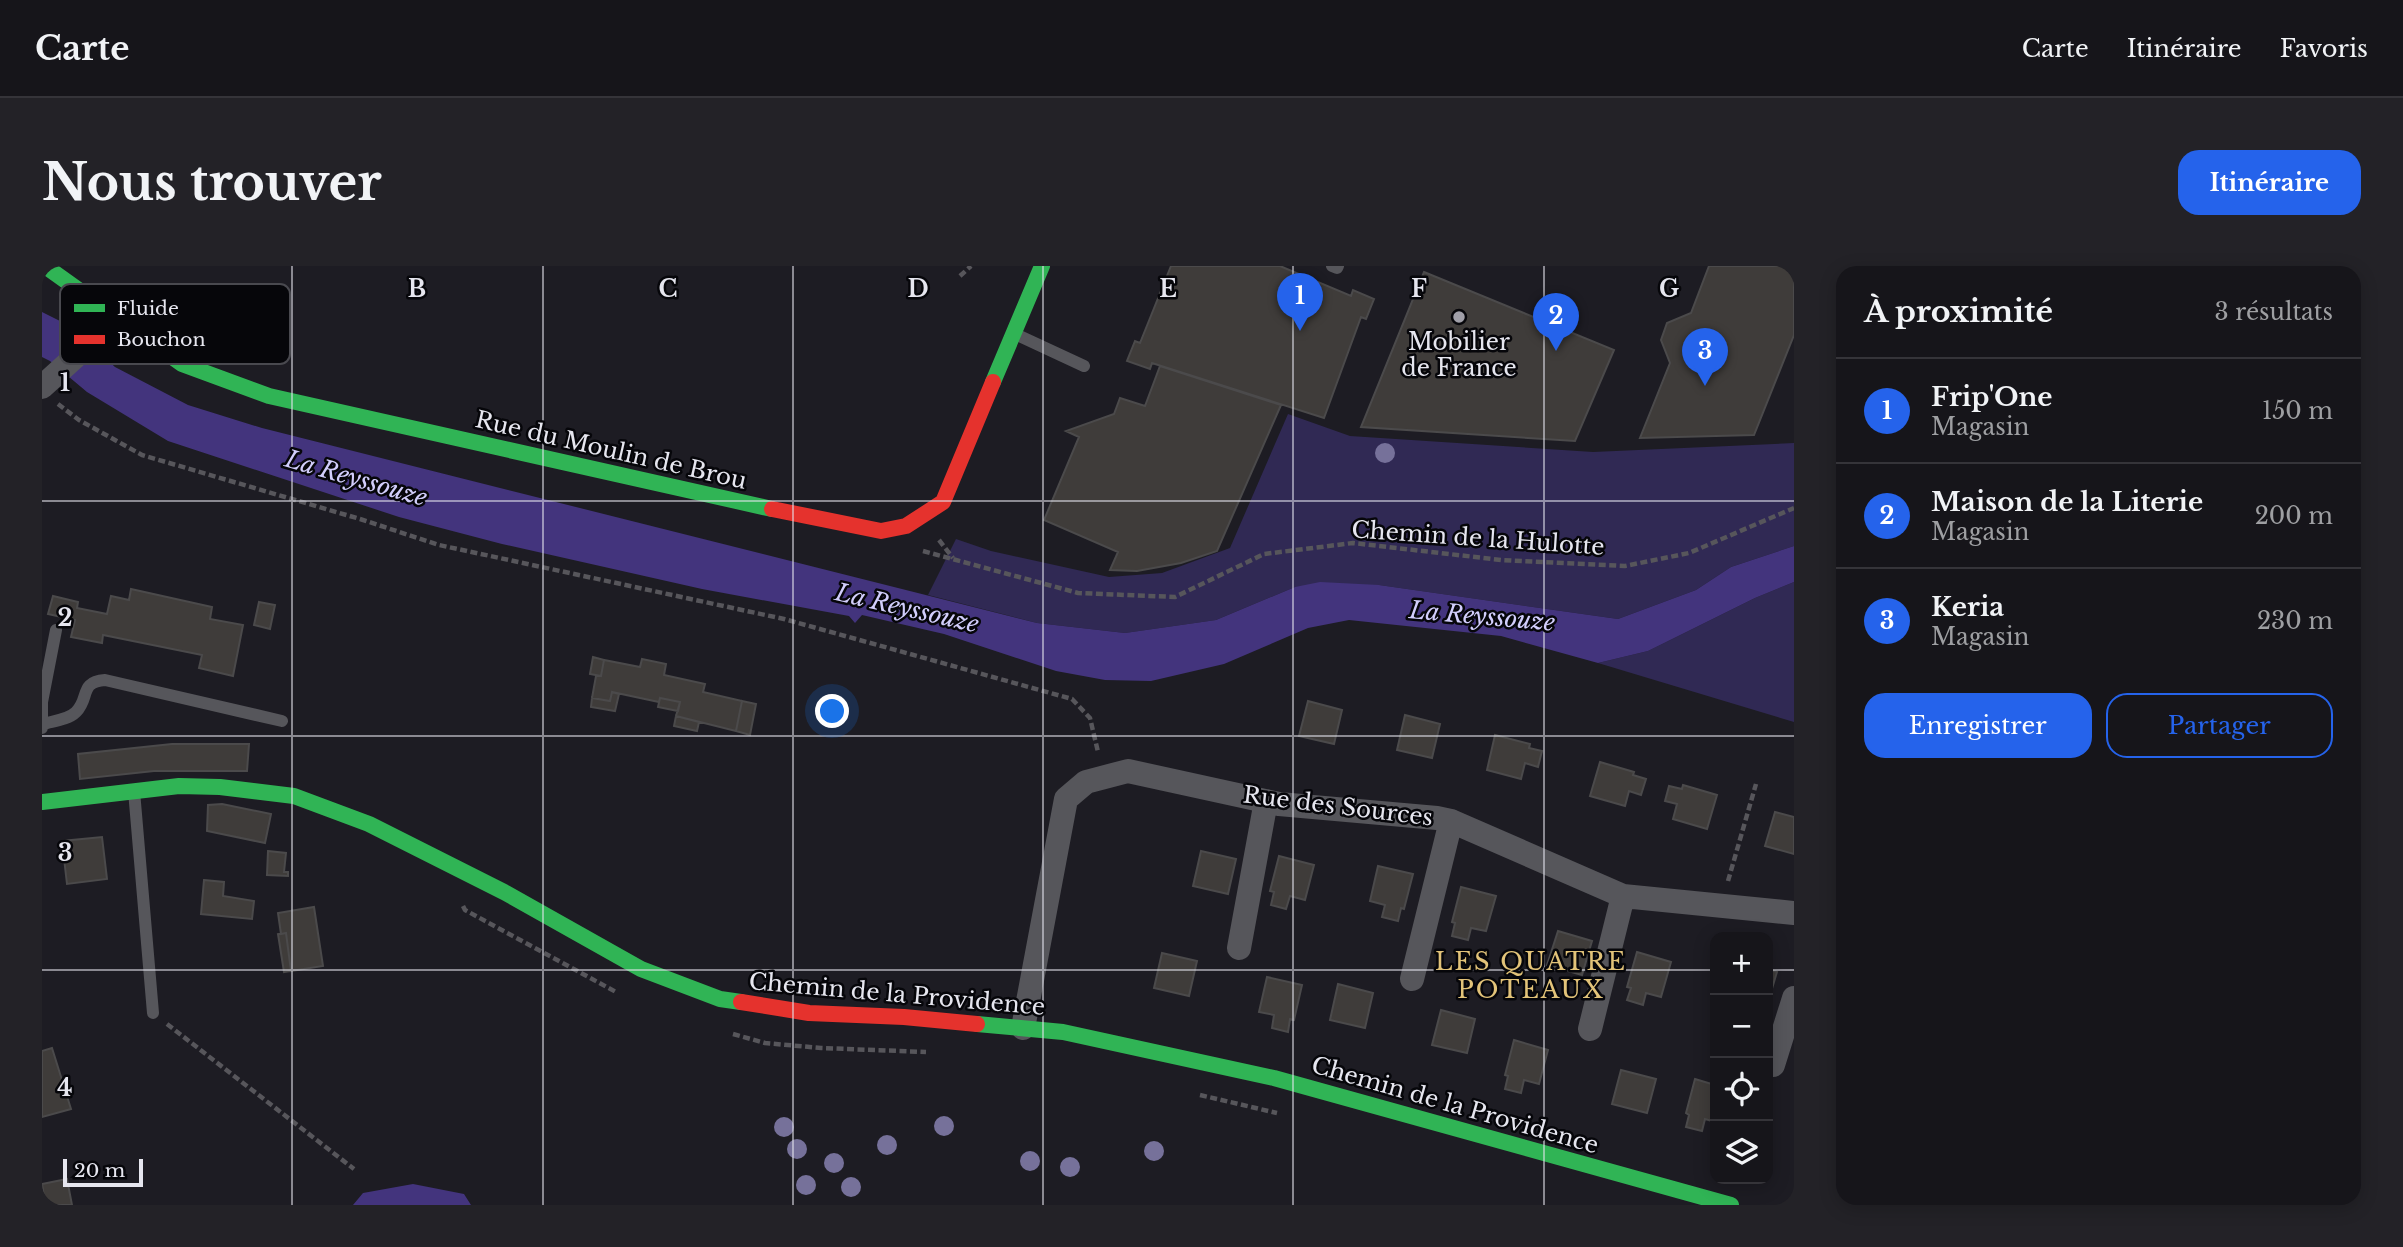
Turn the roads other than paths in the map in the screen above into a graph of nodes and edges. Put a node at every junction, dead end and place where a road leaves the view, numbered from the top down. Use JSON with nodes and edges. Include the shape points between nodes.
{"nodes":[{"id":1,"x":45,"y":266,"type":"edge"},
{"id":2,"x":1042,"y":266,"type":"edge"},
{"id":3,"x":1332,"y":266,"type":"edge"},
{"id":4,"x":1338,"y":266,"type":"edge"},
{"id":5,"x":70,"y":284,"type":"edge"},
{"id":6,"x":1015,"y":334,"type":"junction"},
{"id":7,"x":71,"y":364,"type":"edge"},
{"id":8,"x":182,"y":364,"type":"edge"},
{"id":9,"x":1084,"y":366,"type":"dead end"},
{"id":10,"x":49,"y":388,"type":"edge"},
{"id":11,"x":56,"y":629,"type":"dead end"},
{"id":12,"x":282,"y":721,"type":"dead end"},
{"id":13,"x":42,"y":726,"type":"edge"},
{"id":14,"x":134,"y":791,"type":"junction"},
{"id":15,"x":1266,"y":801,"type":"junction"},
{"id":16,"x":42,"y":802,"type":"edge"},
{"id":17,"x":1451,"y":821,"type":"junction"},
{"id":18,"x":1623,"y":897,"type":"junction"},
{"id":19,"x":1794,"y":913,"type":"edge"},
{"id":20,"x":1239,"y":948,"type":"dead end"},
{"id":21,"x":1412,"y":979,"type":"dead end"},
{"id":22,"x":1794,"y":998,"type":"edge"},
{"id":23,"x":153,"y":1013,"type":"road end"},
{"id":24,"x":1023,"y":1028,"type":"junction"},
{"id":25,"x":1590,"y":1030,"type":"dead end"},
{"id":26,"x":1773,"y":1065,"type":"dead end"},
{"id":27,"x":1727,"y":1204,"type":"edge"}],
"edges":[{"from":1,"to":5,"type":"street","name":"Rue du Moulin de Brou"},
{"from":2,"to":6,"type":"street","name":"Rue du Moulin de Brou"},
{"from":3,"to":4,"type":"lane"},
{"from":6,"to":8,"type":"street","name":"Rue du Moulin de Brou","via":[[943,502],[906,526],[881,531],[269,396]]},
{"from":6,"to":9,"type":"lane"},
{"from":7,"to":10,"type":"street"},
{"from":11,"to":13,"type":"lane"},
{"from":12,"to":13,"type":"lane","via":[[95,680],[76,712]]},
{"from":14,"to":16,"type":"street","name":"Chemin de la Providence"},
{"from":14,"to":23,"type":"lane"},
{"from":14,"to":24,"type":"street","name":"Chemin de la Providence","via":[[220,787],[294,796],[369,824],[641,969],[720,999],[808,1013]]},
{"from":15,"to":17,"type":"street","name":"Rue des Sources"},
{"from":15,"to":20,"type":"street"},
{"from":15,"to":24,"type":"street","name":"Rue des Sources","via":[[1128,771],[1086,782],[1066,799]]},
{"from":17,"to":18,"type":"street","name":"Rue des Sources"},
{"from":17,"to":21,"type":"street"},
{"from":18,"to":19,"type":"street","name":"Rue des Sources"},
{"from":18,"to":25,"type":"street"},
{"from":22,"to":26,"type":"street"},
{"from":24,"to":27,"type":"street","name":"Chemin de la Providence","via":[[1063,1032],[1274,1078]]}]}
